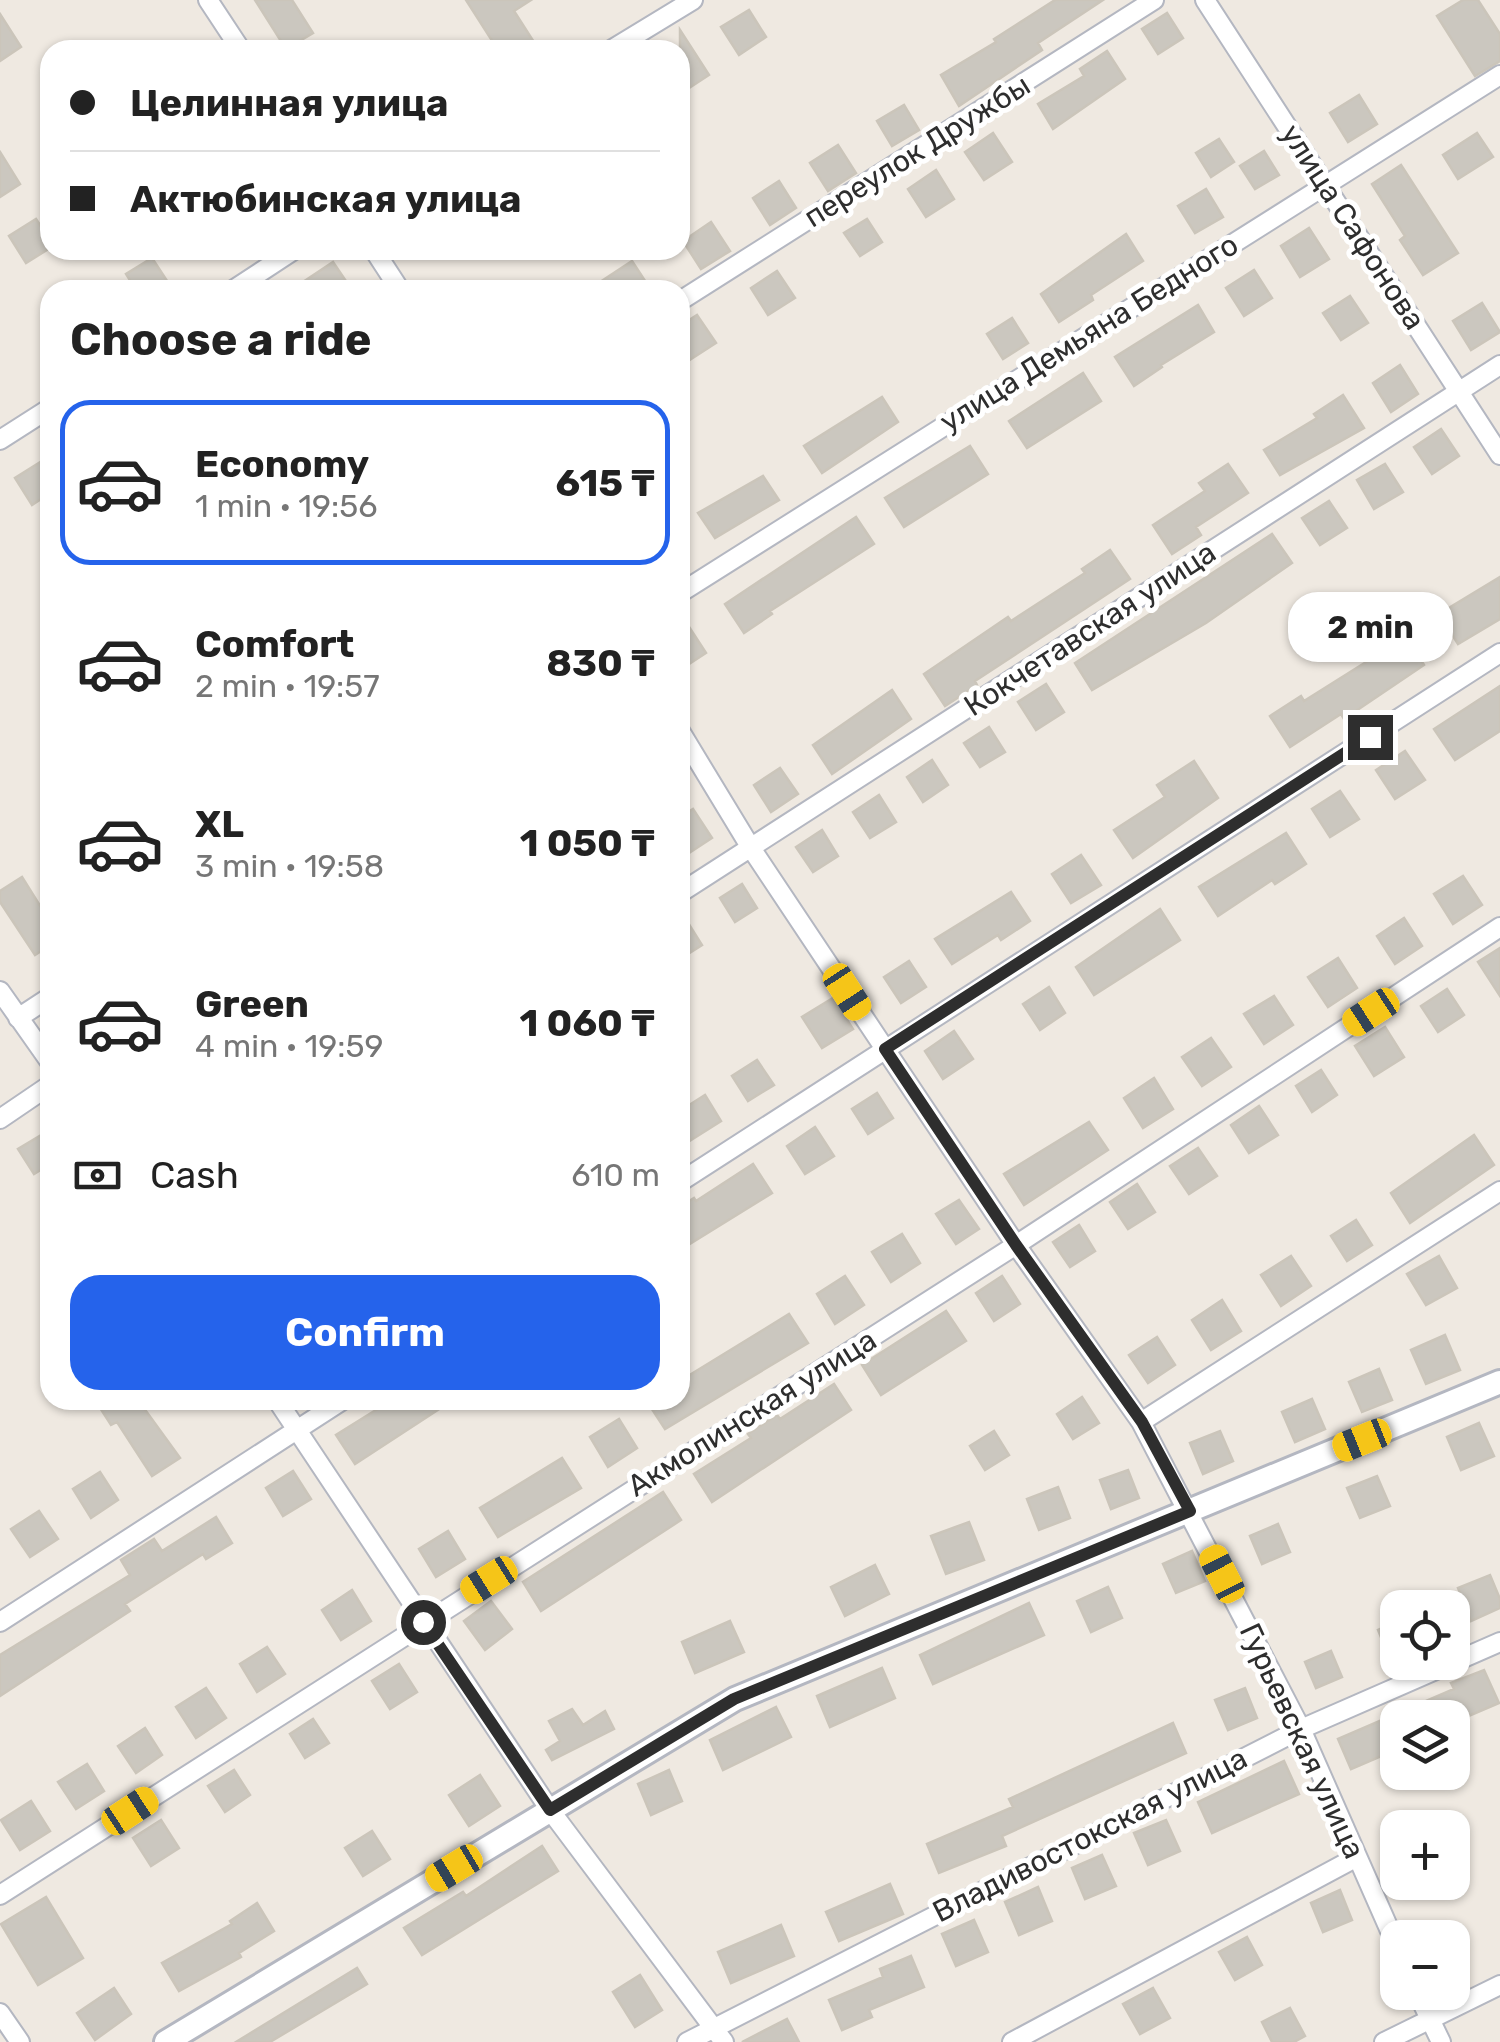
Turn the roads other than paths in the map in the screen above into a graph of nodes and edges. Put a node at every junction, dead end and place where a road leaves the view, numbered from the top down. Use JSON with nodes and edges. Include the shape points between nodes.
{"nodes":[{"id":1,"x":208,"y":0,"type":"edge"},
{"id":2,"x":693,"y":0,"type":"edge"},
{"id":3,"x":1154,"y":0,"type":"edge"},
{"id":4,"x":1205,"y":0,"type":"edge"},
{"id":5,"x":234,"y":40,"type":"edge"},
{"id":6,"x":627,"y":40,"type":"edge"},
{"id":7,"x":1500,"y":75,"type":"edge"},
{"id":8,"x":1326,"y":182,"type":"junction"},
{"id":9,"x":279,"y":260,"type":"edge"},
{"id":10,"x":248,"y":280,"type":"edge"},
{"id":11,"x":690,"y":295,"type":"edge"},
{"id":12,"x":1500,"y":365,"type":"edge"},
{"id":13,"x":1458,"y":391,"type":"junction"},
{"id":14,"x":40,"y":414,"type":"edge"},
{"id":15,"x":0,"y":440,"type":"edge"},
{"id":16,"x":1500,"y":454,"type":"edge"},
{"id":17,"x":690,"y":587,"type":"edge"},
{"id":18,"x":1500,"y":654,"type":"edge"},
{"id":19,"x":690,"y":747,"type":"edge"},
{"id":20,"x":751,"y":848,"type":"junction"},
{"id":21,"x":690,"y":887,"type":"edge"},
{"id":22,"x":1500,"y":927,"type":"edge"},
{"id":23,"x":0,"y":991,"type":"edge"},
{"id":24,"x":40,"y":1004,"type":"edge"},
{"id":25,"x":18,"y":1018,"type":"junction"},
{"id":26,"x":40,"y":1048,"type":"edge"},
{"id":27,"x":885,"y":1049,"type":"junction"},
{"id":28,"x":40,"y":1092,"type":"edge"},
{"id":29,"x":0,"y":1119,"type":"edge"},
{"id":30,"x":690,"y":1176,"type":"edge"},
{"id":31,"x":1500,"y":1192,"type":"edge"},
{"id":32,"x":1016,"y":1245,"type":"junction"},
{"id":33,"x":1500,"y":1382,"type":"edge"},
{"id":34,"x":284,"y":1410,"type":"edge"},
{"id":35,"x":328,"y":1410,"type":"edge"},
{"id":36,"x":1142,"y":1422,"type":"junction"},
{"id":37,"x":297,"y":1430,"type":"junction"},
{"id":38,"x":1190,"y":1511,"type":"junction"},
{"id":39,"x":0,"y":1622,"type":"edge"},
{"id":40,"x":423,"y":1622,"type":"junction"},
{"id":41,"x":1500,"y":1642,"type":"edge"},
{"id":42,"x":1301,"y":1729,"type":"junction"},
{"id":43,"x":550,"y":1810,"type":"junction"},
{"id":44,"x":1357,"y":1857,"type":"junction"},
{"id":45,"x":0,"y":1895,"type":"edge"},
{"id":46,"x":1385,"y":1920,"type":"edge"},
{"id":47,"x":1500,"y":1986,"type":"edge"},
{"id":48,"x":1425,"y":2010,"type":"edge"},
{"id":49,"x":0,"y":2013,"type":"edge"},
{"id":50,"x":1428,"y":2018,"type":"junction"},
{"id":51,"x":712,"y":2026,"type":"junction"},
{"id":52,"x":20,"y":2042,"type":"edge"},
{"id":53,"x":166,"y":2042,"type":"edge"},
{"id":54,"x":686,"y":2042,"type":"edge"},
{"id":55,"x":724,"y":2042,"type":"edge"},
{"id":56,"x":1012,"y":2042,"type":"edge"},
{"id":57,"x":1384,"y":2042,"type":"edge"},
{"id":58,"x":1441,"y":2042,"type":"edge"}],
"edges":[{"from":1,"to":5,"type":"street"},
{"from":2,"to":6,"type":"street"},
{"from":3,"to":11,"type":"street","name":"переулок Дружбы"},
{"from":4,"to":8,"type":"street","name":"улица Сафонова"},
{"from":7,"to":8,"type":"street","name":"улица Демьяна Бедного"},
{"from":8,"to":13,"type":"street","name":"улица Сафонова"},
{"from":8,"to":17,"type":"street","name":"улица Демьяна Бедного"},
{"from":9,"to":10,"type":"street"},
{"from":12,"to":13,"type":"street","name":"Кокчетавская улица"},
{"from":13,"to":16,"type":"street","name":"улица Сафонова"},
{"from":13,"to":20,"type":"street","name":"Кокчетавская улица"},
{"from":14,"to":15,"type":"street"},
{"from":18,"to":27,"type":"street"},
{"from":19,"to":20,"type":"street","name":"Гурьевская улица"},
{"from":20,"to":21,"type":"street","name":"Кокчетавская улица"},
{"from":20,"to":27,"type":"street","name":"Гурьевская улица"},
{"from":22,"to":32,"type":"street","name":"Акмолинская улица"},
{"from":23,"to":25,"type":"street"},
{"from":24,"to":25,"type":"street"},
{"from":25,"to":26,"type":"street"},
{"from":27,"to":30,"type":"street"},
{"from":27,"to":32,"type":"street","name":"Гурьевская улица"},
{"from":28,"to":29,"type":"street"},
{"from":31,"to":36,"type":"street"},
{"from":32,"to":36,"type":"street","name":"Гурьевская улица"},
{"from":32,"to":40,"type":"street","name":"Акмолинская улица"},
{"from":33,"to":38,"type":"street"},
{"from":34,"to":37,"type":"street"},
{"from":35,"to":37,"type":"street"},
{"from":36,"to":38,"type":"street","name":"Гурьевская улица"},
{"from":37,"to":39,"type":"street"},
{"from":37,"to":40,"type":"street"},
{"from":38,"to":42,"type":"street","name":"Гурьевская улица"},
{"from":38,"to":43,"type":"street","via":[[734,1699]]},
{"from":40,"to":43,"type":"street"},
{"from":40,"to":45,"type":"street","name":"Акмолинская улица"},
{"from":41,"to":42,"type":"street","name":"Владивостокская улица"},
{"from":42,"to":44,"type":"street","name":"Гурьевская улица"},
{"from":42,"to":51,"type":"street","name":"Владивостокская улица"},
{"from":43,"to":51,"type":"street"},
{"from":43,"to":53,"type":"street"},
{"from":44,"to":46,"type":"street","name":"Гурьевская улица"},
{"from":44,"to":56,"type":"street"},
{"from":47,"to":50,"type":"street"},
{"from":48,"to":50,"type":"street"},
{"from":49,"to":52,"type":"street"},
{"from":50,"to":57,"type":"street"},
{"from":50,"to":58,"type":"street"},
{"from":51,"to":54,"type":"street","name":"Владивостокская улица"},
{"from":51,"to":55,"type":"street"}]}
